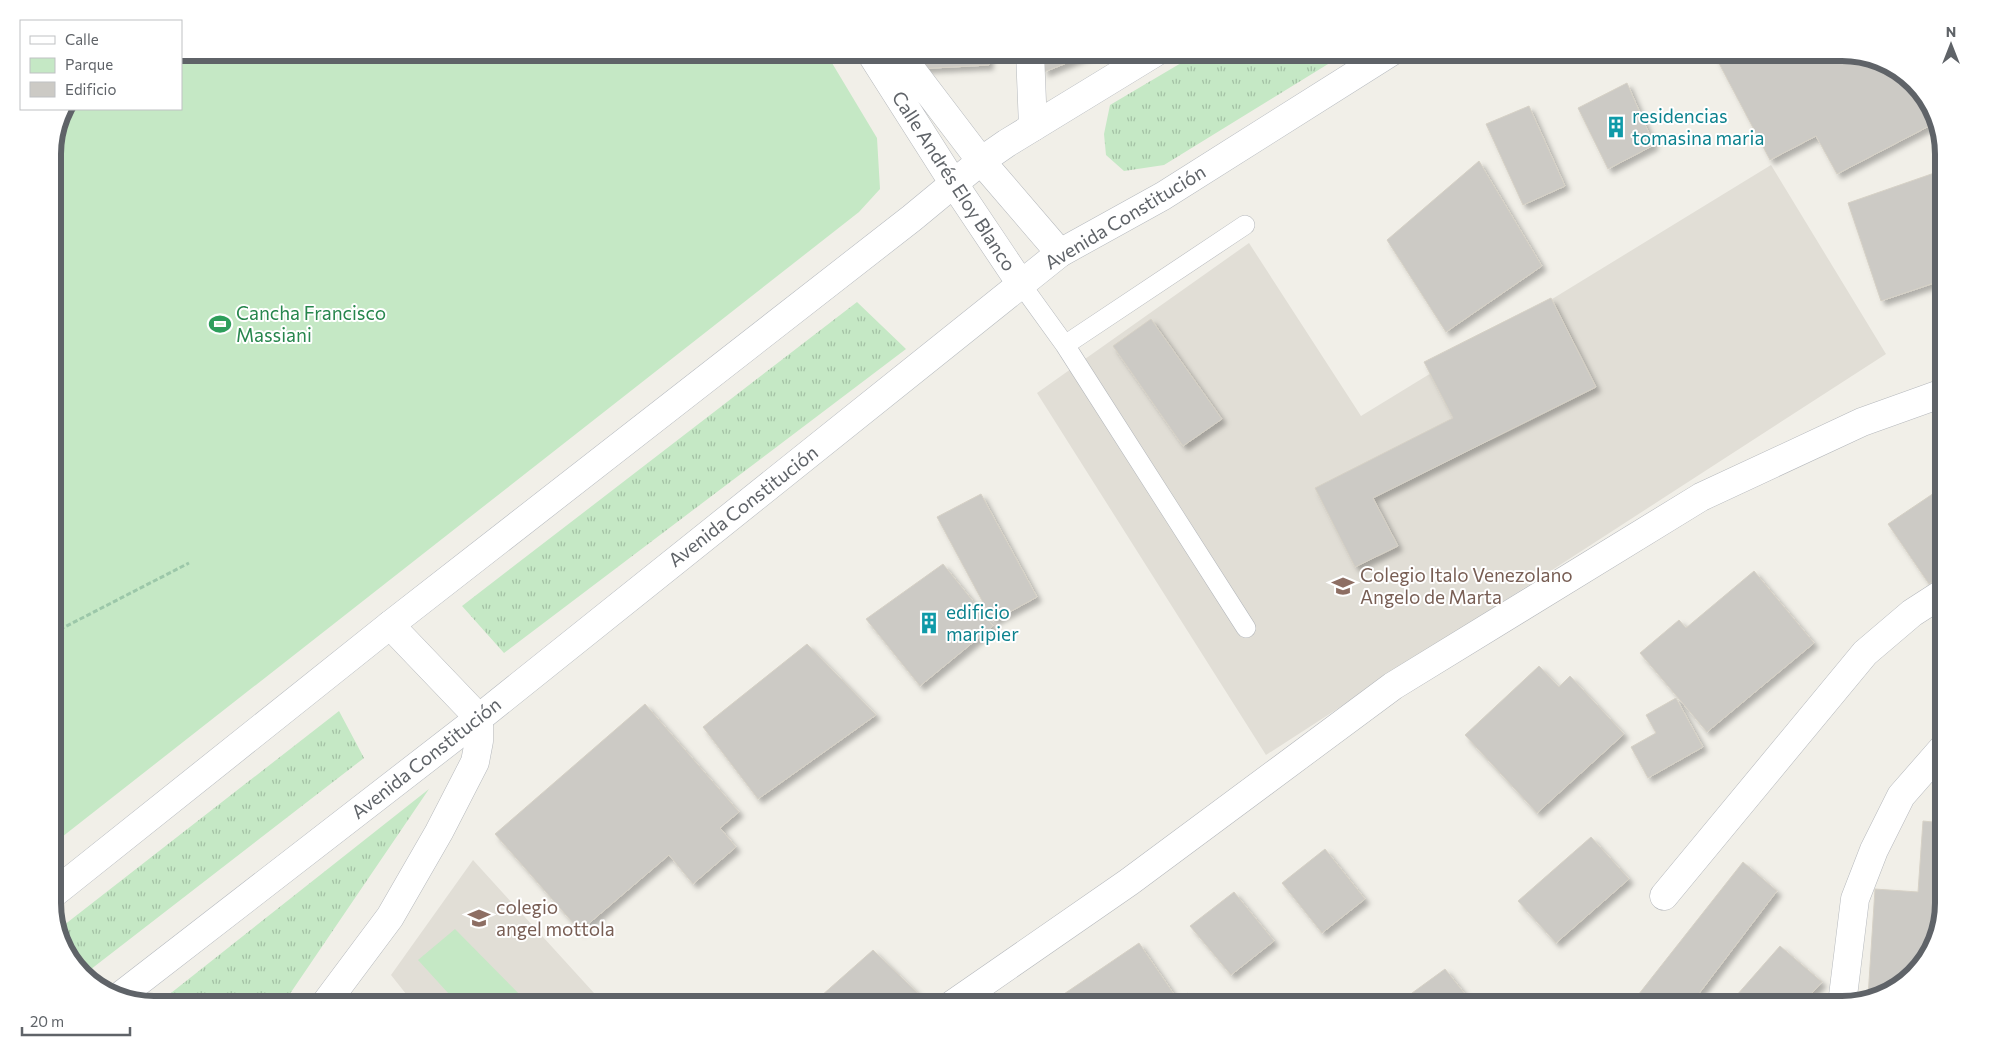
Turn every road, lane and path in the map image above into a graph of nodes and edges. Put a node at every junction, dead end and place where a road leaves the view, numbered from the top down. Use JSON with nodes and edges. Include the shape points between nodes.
{"nodes":[{"id":1,"x":876,"y":61,"type":"edge"},
{"id":2,"x":905,"y":61,"type":"edge"},
{"id":3,"x":1030,"y":61,"type":"edge"},
{"id":4,"x":1141,"y":61,"type":"edge"},
{"id":5,"x":1378,"y":61,"type":"edge"},
{"id":6,"x":1033,"y":127,"type":"junction"},
{"id":7,"x":981,"y":161,"type":"junction"},
{"id":8,"x":954,"y":184,"type":"junction"},
{"id":9,"x":1245,"y":225,"type":"dead end"},
{"id":10,"x":1060,"y":253,"type":"junction"},
{"id":11,"x":1021,"y":284,"type":"junction"},
{"id":12,"x":1065,"y":345,"type":"junction"},
{"id":13,"x":1935,"y":395,"type":"edge"},
{"id":14,"x":188,"y":563,"type":"dead end"},
{"id":15,"x":1935,"y":599,"type":"edge"},
{"id":16,"x":390,"y":625,"type":"junction"},
{"id":17,"x":1246,"y":628,"type":"dead end"},
{"id":18,"x":61,"y":629,"type":"edge"},
{"id":19,"x":479,"y":718,"type":"junction"},
{"id":20,"x":1935,"y":758,"type":"edge"},
{"id":21,"x":61,"y":888,"type":"edge"},
{"id":22,"x":1664,"y":896,"type":"dead end"},
{"id":23,"x":126,"y":991,"type":"edge"},
{"id":24,"x":331,"y":996,"type":"edge"},
{"id":25,"x":965,"y":996,"type":"edge"},
{"id":26,"x":1843,"y":996,"type":"edge"}],
"edges":[{"from":1,"to":8,"type":"main road","name":"Calle Andrés Eloy Blanco"},
{"from":2,"to":7,"type":"main road","name":"Calle Andrés Eloy Blanco"},
{"from":3,"to":6,"type":"main road"},
{"from":4,"to":6,"type":"main road"},
{"from":5,"to":10,"type":"main road","name":"Avenida Constitución","via":[[1163,196]]},
{"from":6,"to":7,"type":"main road"},
{"from":7,"to":8,"type":"main road"},
{"from":7,"to":10,"type":"main road","name":"Calle Andrés Eloy Blanco"},
{"from":8,"to":11,"type":"main road","name":"Calle Andrés Eloy Blanco"},
{"from":8,"to":16,"type":"main road"},
{"from":9,"to":12,"type":"lane"},
{"from":10,"to":11,"type":"main road","name":"Avenida Constitución"},
{"from":11,"to":12,"type":"lane"},
{"from":11,"to":19,"type":"main road","name":"Avenida Constitución"},
{"from":12,"to":17,"type":"lane"},
{"from":13,"to":25,"type":"main road","via":[[1862,422],[1701,496],[1401,681],[1129,882]]},
{"from":14,"to":18,"type":"path"},
{"from":15,"to":22,"type":"main road","via":[[1912,613],[1865,653]]},
{"from":16,"to":19,"type":"main road"},
{"from":16,"to":21,"type":"main road"},
{"from":19,"to":23,"type":"main road","name":"Avenida Constitución"},
{"from":19,"to":24,"type":"main road","via":[[475,762],[440,832],[390,917]]},
{"from":20,"to":26,"type":"main road","via":[[1901,796],[1874,850],[1855,899]]}]}
